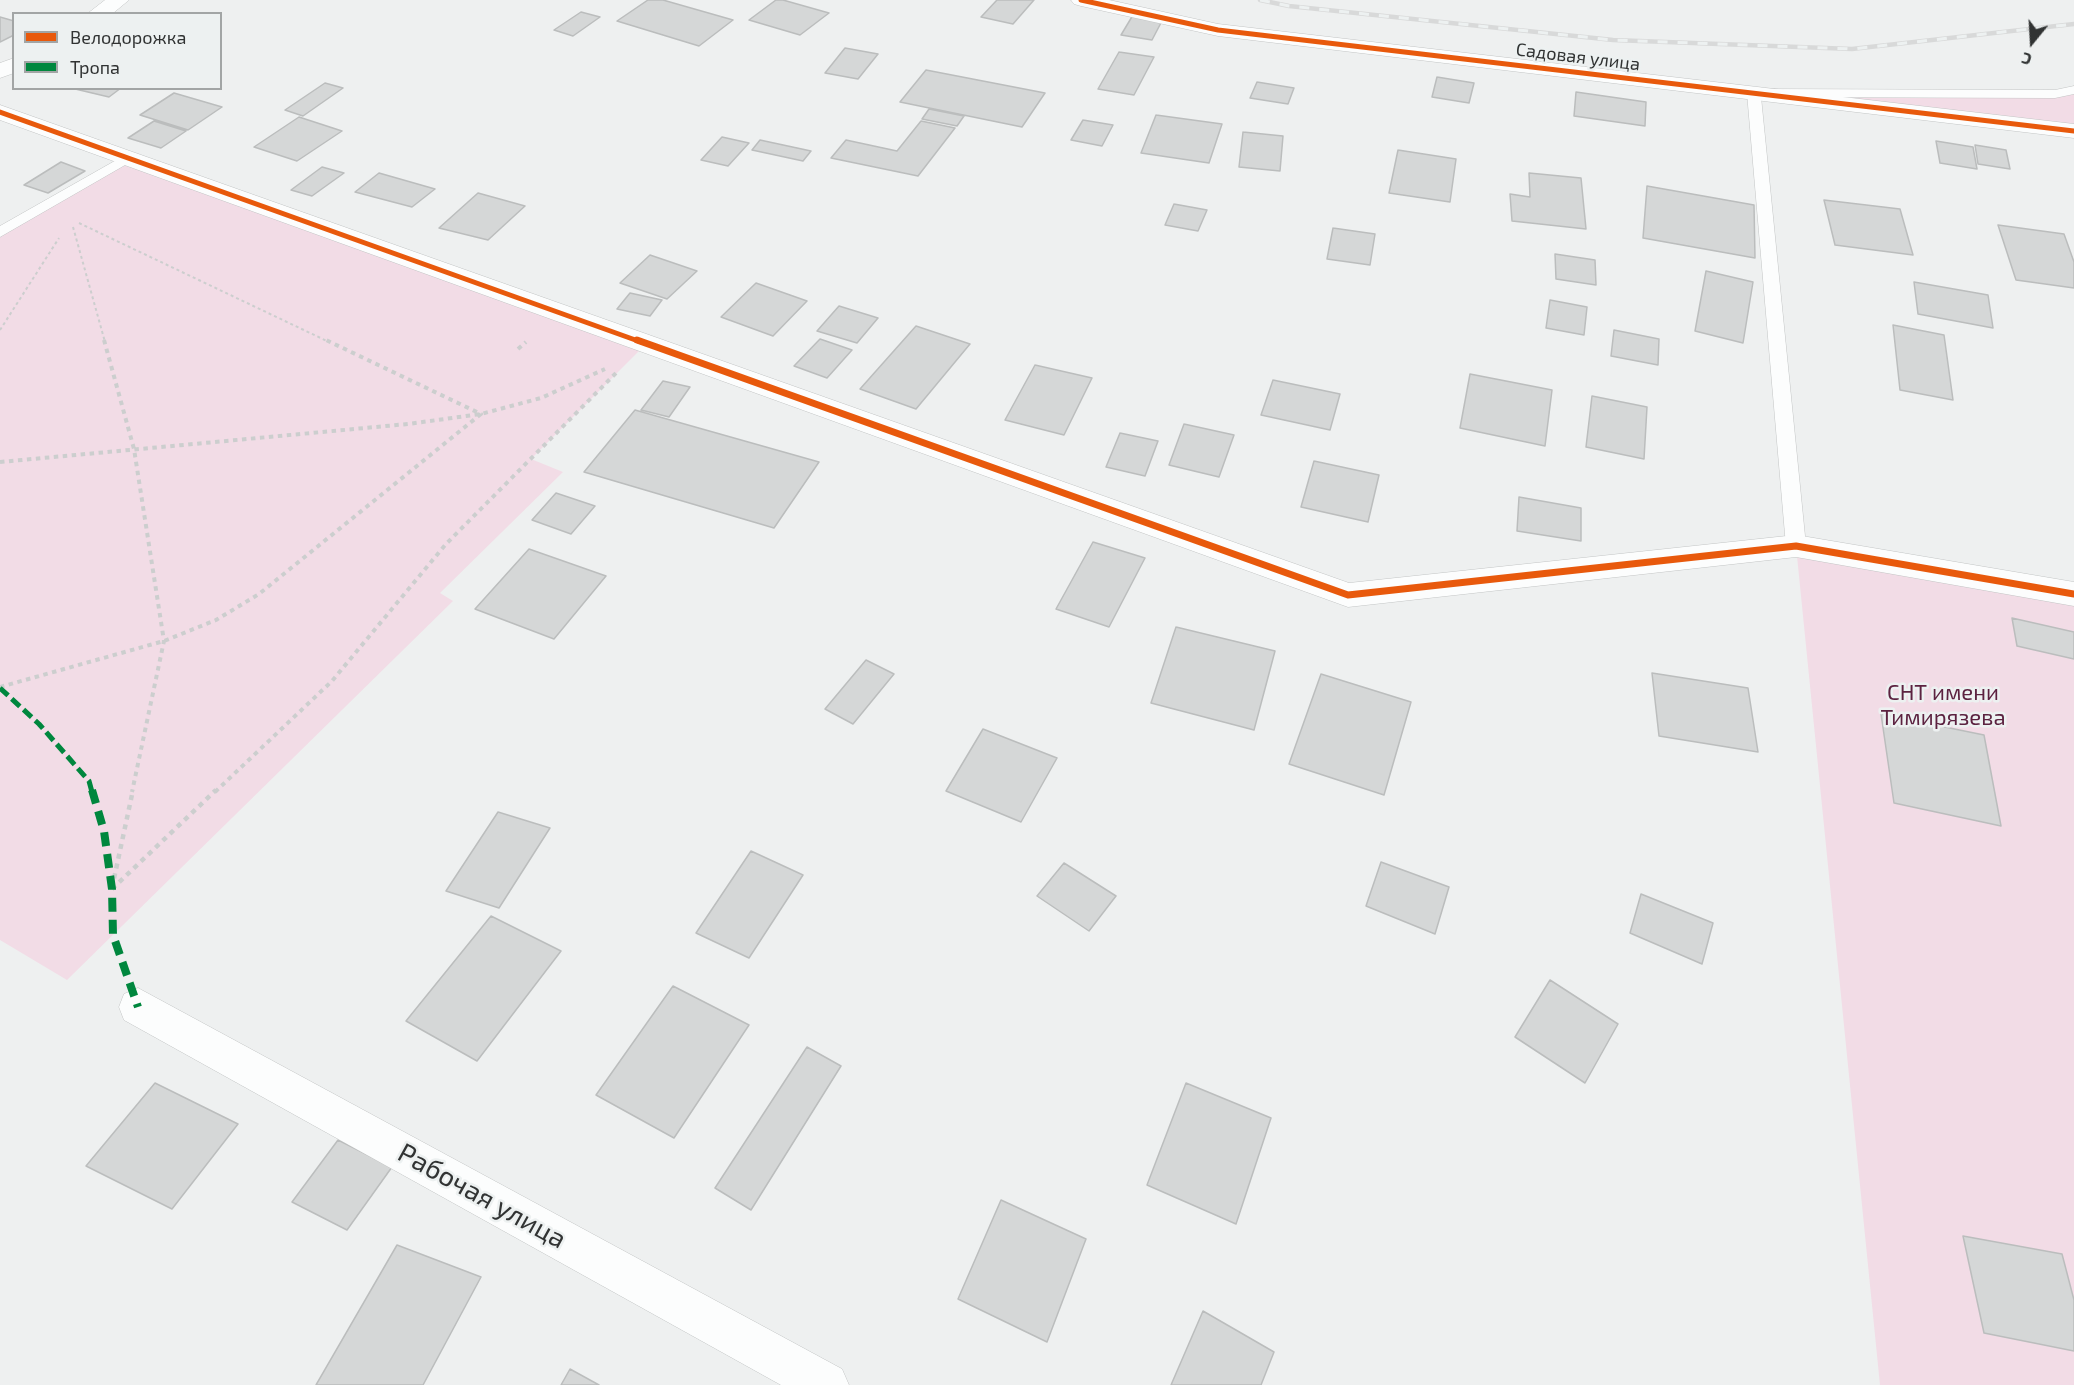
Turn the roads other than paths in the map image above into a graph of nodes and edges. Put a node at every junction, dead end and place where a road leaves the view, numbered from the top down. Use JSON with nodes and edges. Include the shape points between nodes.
{"nodes":[{"id":1,"x":119,"y":0,"type":"edge"},
{"id":2,"x":1081,"y":0,"type":"edge"},
{"id":3,"x":99,"y":12,"type":"edge"},
{"id":4,"x":2074,"y":90,"type":"edge"},
{"id":5,"x":1754,"y":93,"type":"junction"},
{"id":6,"x":0,"y":112,"type":"edge"},
{"id":7,"x":2074,"y":131,"type":"edge"},
{"id":8,"x":127,"y":158,"type":"junction"},
{"id":9,"x":0,"y":232,"type":"edge"},
{"id":10,"x":1796,"y":546,"type":"junction"},
{"id":11,"x":2074,"y":594,"type":"edge"},
{"id":12,"x":138,"y":1006,"type":"dead end"},
{"id":13,"x":826,"y":1385,"type":"edge"}],
"edges":[{"from":1,"to":3,"type":"street"},
{"from":2,"to":5,"type":"street","name":"Садовая улица","via":[[1218,30]]},
{"from":4,"to":5,"type":"lane","via":[[2055,94]]},
{"from":5,"to":7,"type":"street","name":"Садовая улица"},
{"from":5,"to":10,"type":"lane"},
{"from":6,"to":8,"type":"street"},
{"from":8,"to":9,"type":"lane"},
{"from":8,"to":10,"type":"street","via":[[1348,595]]},
{"from":10,"to":11,"type":"street"},
{"from":12,"to":13,"type":"street","name":"Рабочая улица"}]}
